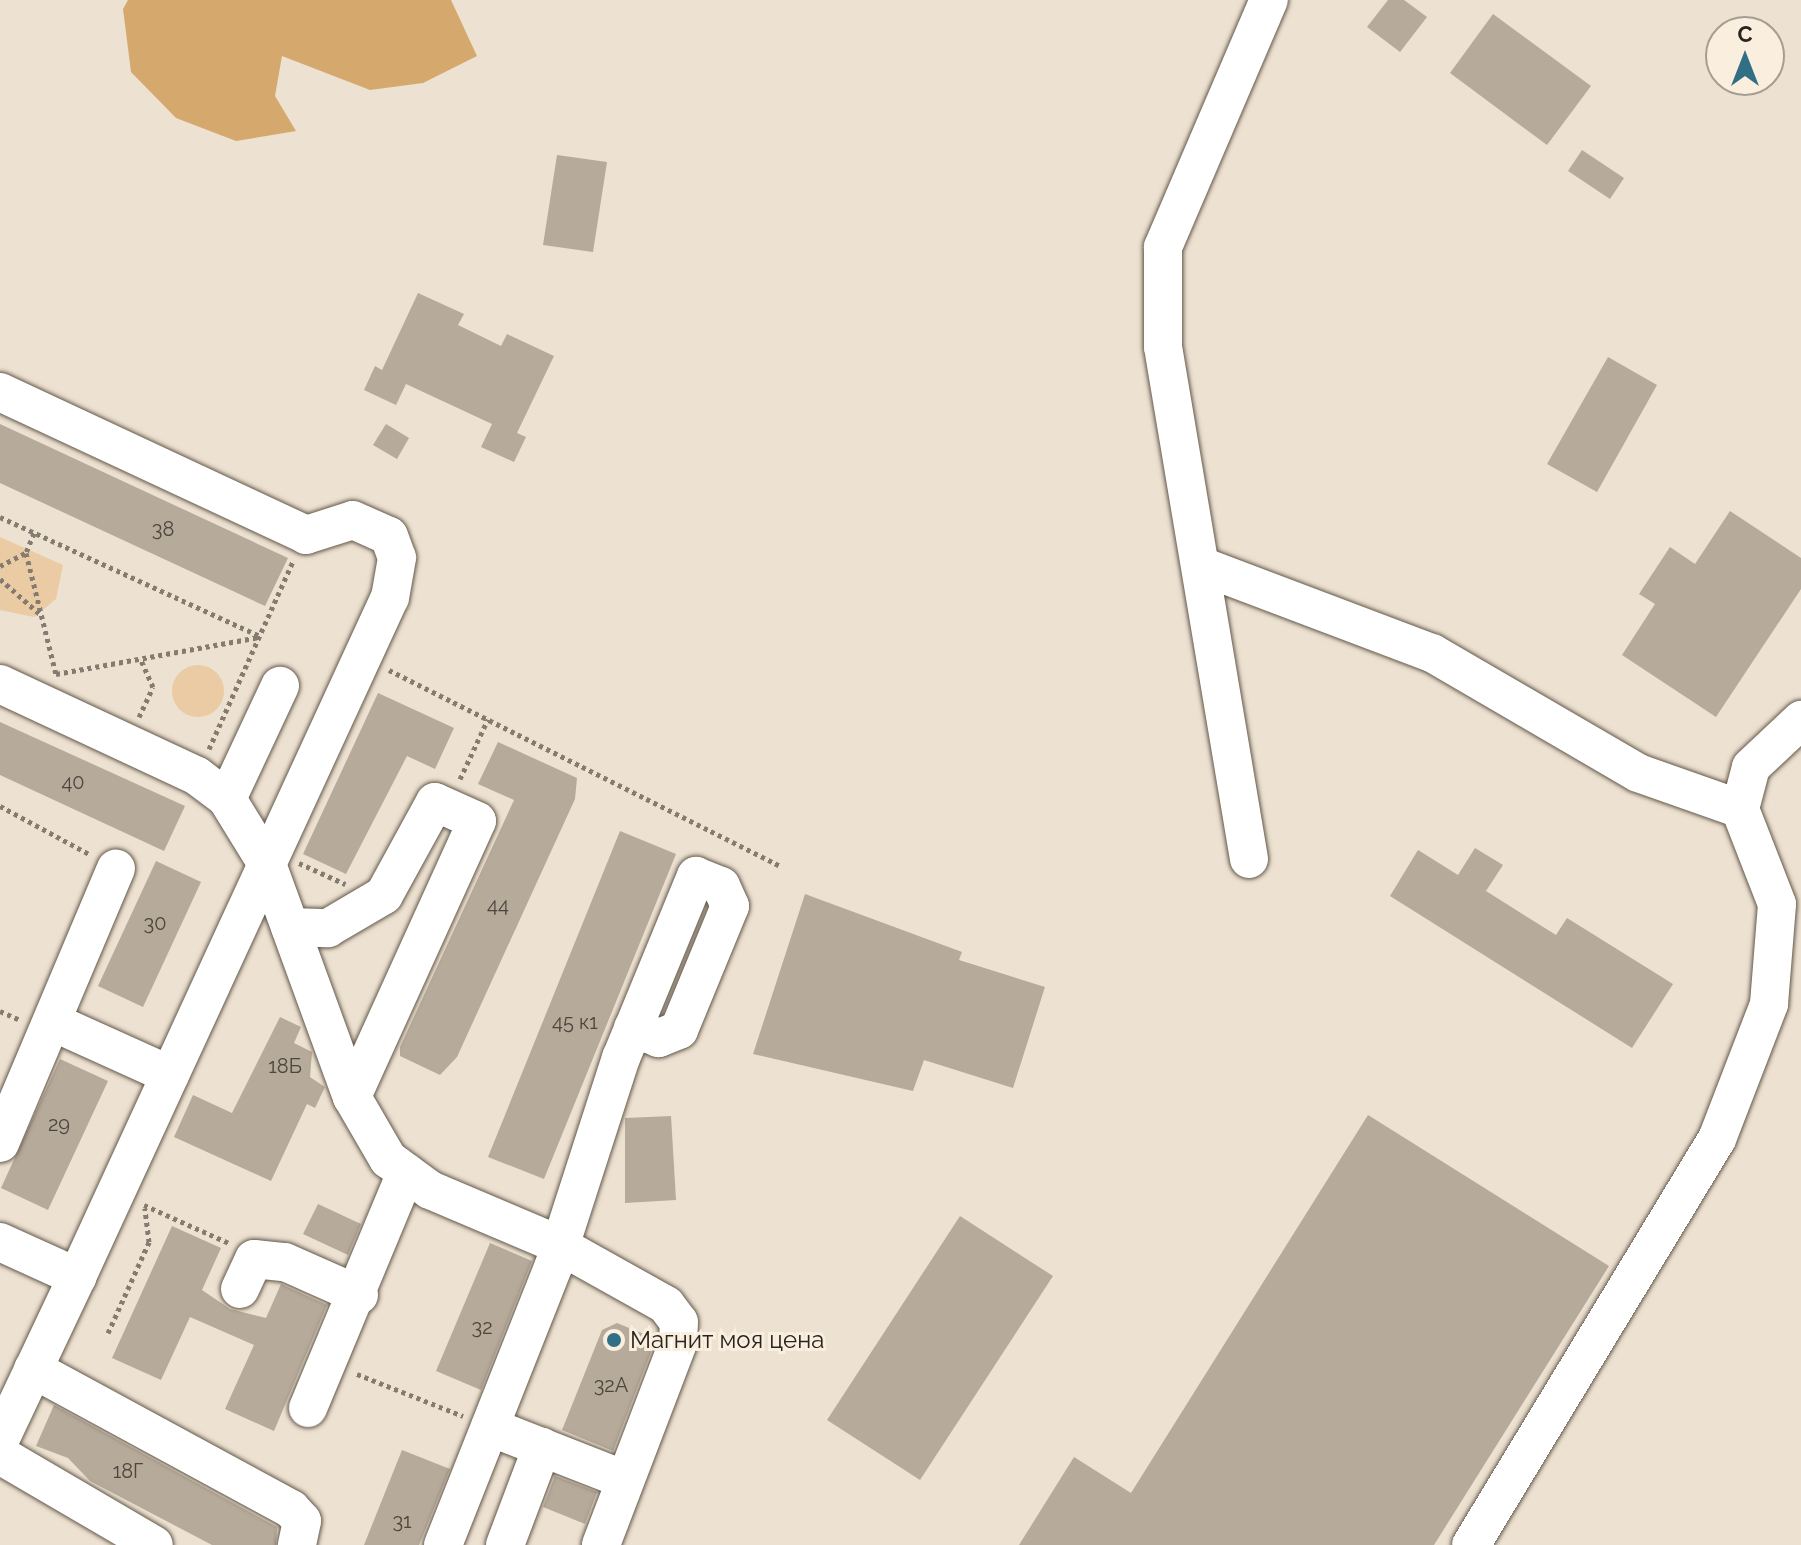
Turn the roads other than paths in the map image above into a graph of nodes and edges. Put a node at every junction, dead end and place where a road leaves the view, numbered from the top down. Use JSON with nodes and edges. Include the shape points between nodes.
{"nodes":[{"id":1,"x":1269,"y":0,"type":"edge"},
{"id":2,"x":0,"y":392,"type":"edge"},
{"id":3,"x":1204,"y":567,"type":"junction"},
{"id":4,"x":0,"y":684,"type":"edge"},
{"id":5,"x":280,"y":686,"type":"dead end"},
{"id":6,"x":1801,"y":720,"type":"edge"},
{"id":7,"x":227,"y":799,"type":"junction"},
{"id":8,"x":1740,"y":809,"type":"junction"},
{"id":9,"x":270,"y":858,"type":"junction"},
{"id":10,"x":1249,"y":859,"type":"dead end"},
{"id":11,"x":116,"y":868,"type":"road end"},
{"id":12,"x":290,"y":927,"type":"junction"},
{"id":13,"x":55,"y":1023,"type":"junction"},
{"id":14,"x":633,"y":1028,"type":"dead end"},
{"id":15,"x":170,"y":1075,"type":"junction"},
{"id":16,"x":352,"y":1097,"type":"junction"},
{"id":17,"x":0,"y":1143,"type":"edge"},
{"id":18,"x":406,"y":1173,"type":"junction"},
{"id":19,"x":0,"y":1242,"type":"edge"},
{"id":20,"x":557,"y":1244,"type":"junction"},
{"id":21,"x":247,"y":1274,"type":"road end"},
{"id":22,"x":77,"y":1277,"type":"junction"},
{"id":23,"x":359,"y":1295,"type":"junction"},
{"id":24,"x":33,"y":1369,"type":"junction"},
{"id":25,"x":308,"y":1408,"type":"dead end"},
{"id":26,"x":490,"y":1427,"type":"junction"},
{"id":27,"x":0,"y":1440,"type":"edge"},
{"id":28,"x":542,"y":1447,"type":"junction"},
{"id":29,"x":0,"y":1455,"type":"edge"},
{"id":30,"x":623,"y":1479,"type":"junction"},
{"id":31,"x":154,"y":1545,"type":"edge"},
{"id":32,"x":297,"y":1545,"type":"edge"},
{"id":33,"x":443,"y":1545,"type":"edge"},
{"id":34,"x":505,"y":1545,"type":"edge"},
{"id":35,"x":601,"y":1545,"type":"edge"},
{"id":36,"x":1471,"y":1545,"type":"edge"}],
"edges":[{"from":1,"to":3,"type":"lane","via":[[1163,247],[1163,347]]},
{"from":2,"to":9,"type":"lane","via":[[306,535],[353,520],[389,536],[397,558],[390,597]]},
{"from":3,"to":8,"type":"lane","via":[[1432,653],[1638,773]]},
{"from":3,"to":10,"type":"lane"},
{"from":4,"to":7,"type":"lane","via":[[197,776]]},
{"from":5,"to":7,"type":"lane"},
{"from":6,"to":8,"type":"lane","via":[[1751,767]]},
{"from":7,"to":9,"type":"lane"},
{"from":8,"to":36,"type":"lane","via":[[1777,904],[1769,1004],[1717,1139]]},
{"from":9,"to":12,"type":"lane"},
{"from":9,"to":15,"type":"lane"},
{"from":11,"to":13,"type":"lane","via":[[61,987]]},
{"from":12,"to":16,"type":"lane"},
{"from":12,"to":16,"type":"lane","via":[[328,928],[357,916],[389,887],[435,802],[477,821]]},
{"from":13,"to":15,"type":"lane"},
{"from":13,"to":17,"type":"lane"},
{"from":14,"to":20,"type":"lane"},
{"from":15,"to":22,"type":"lane","via":[[130,1198]]},
{"from":16,"to":18,"type":"lane","via":[[368,1134]]},
{"from":18,"to":20,"type":"lane","via":[[430,1190]]},
{"from":18,"to":23,"type":"lane"},
{"from":19,"to":22,"type":"lane"},
{"from":20,"to":26,"type":"lane"},
{"from":20,"to":30,"type":"lane","via":[[666,1305],[679,1322],[678,1343]]},
{"from":21,"to":23,"type":"lane","via":[[285,1262]]},
{"from":22,"to":24,"type":"lane"},
{"from":23,"to":25,"type":"lane"},
{"from":24,"to":27,"type":"lane"},
{"from":24,"to":32,"type":"lane","via":[[291,1509],[302,1521]]},
{"from":26,"to":28,"type":"lane"},
{"from":26,"to":33,"type":"lane"},
{"from":28,"to":30,"type":"lane"},
{"from":28,"to":34,"type":"lane"},
{"from":29,"to":31,"type":"lane"},
{"from":30,"to":35,"type":"lane"}]}
